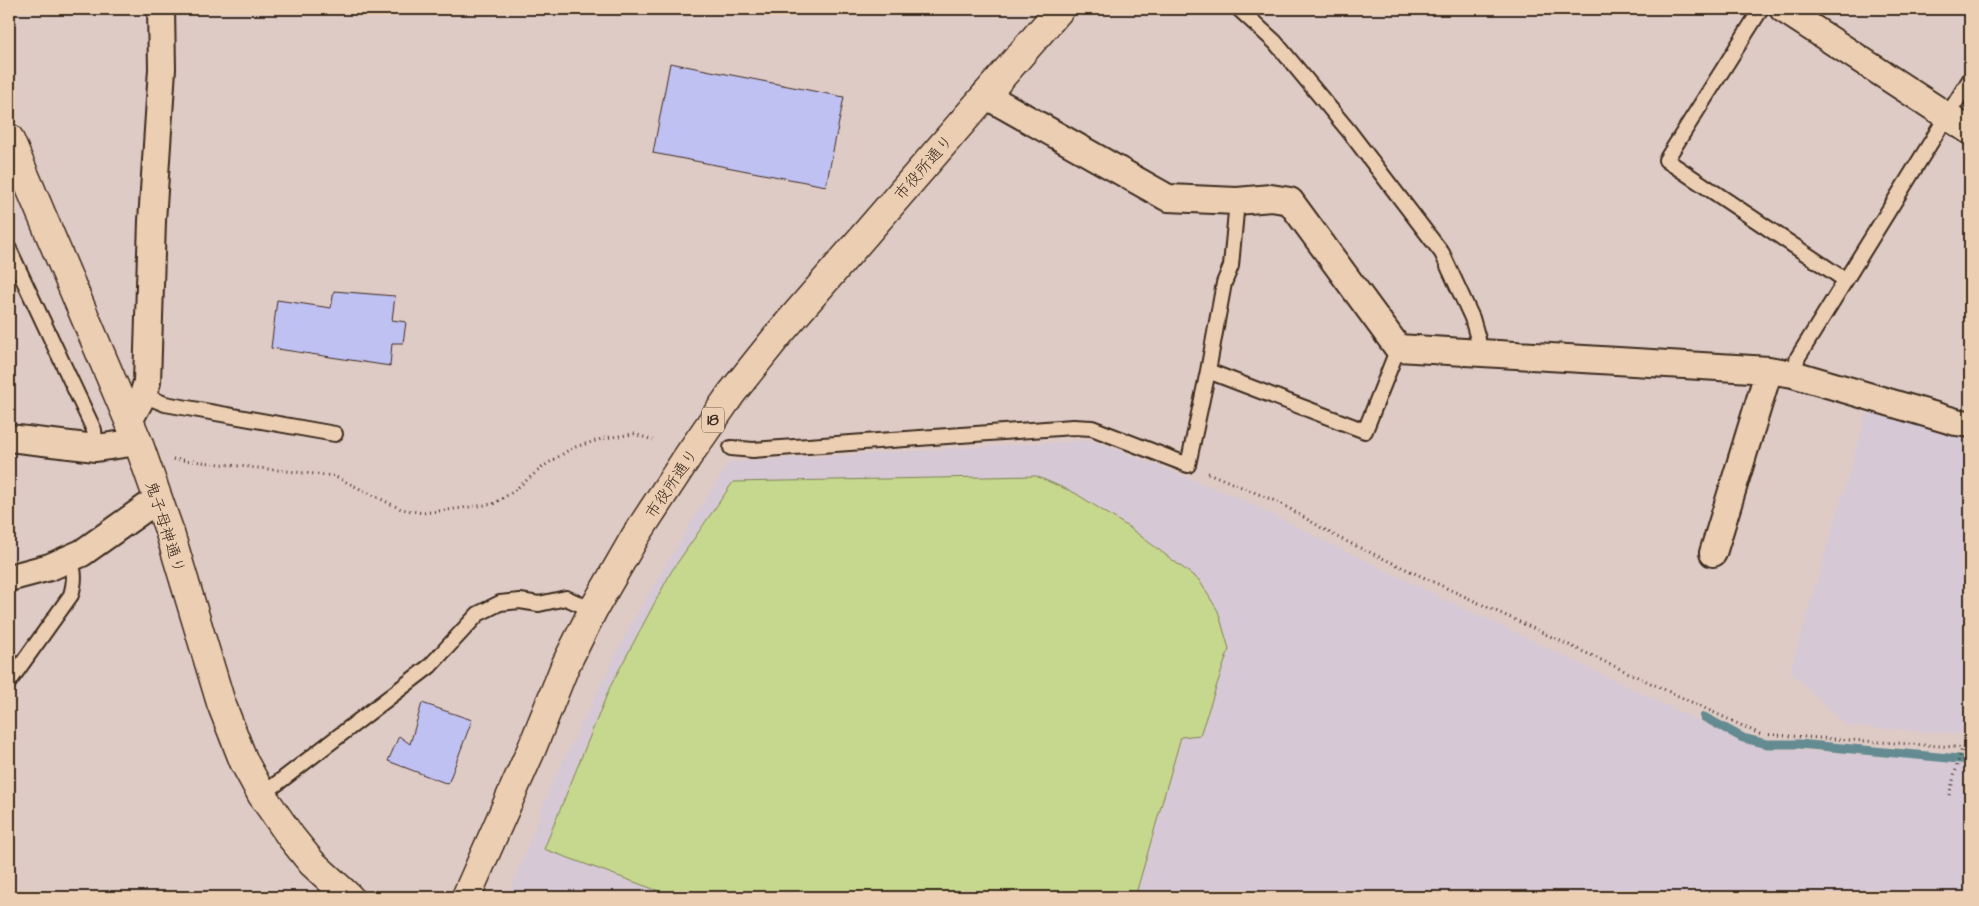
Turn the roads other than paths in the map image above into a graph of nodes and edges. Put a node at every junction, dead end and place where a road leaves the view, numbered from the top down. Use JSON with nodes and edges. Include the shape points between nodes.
{"nodes":[{"id":1,"x":161,"y":9,"type":"edge"},
{"id":2,"x":1060,"y":9,"type":"edge"},
{"id":3,"x":1239,"y":9,"type":"edge"},
{"id":4,"x":1761,"y":9,"type":"edge"},
{"id":5,"x":1783,"y":9,"type":"edge"},
{"id":6,"x":1970,"y":78,"type":"edge"},
{"id":7,"x":985,"y":95,"type":"junction"},
{"id":8,"x":1947,"y":116,"type":"junction"},
{"id":9,"x":1970,"y":131,"type":"edge"},
{"id":10,"x":9,"y":138,"type":"edge"},
{"id":11,"x":1237,"y":201,"type":"junction"},
{"id":12,"x":9,"y":249,"type":"edge"},
{"id":13,"x":1845,"y":280,"type":"junction"},
{"id":14,"x":1398,"y":348,"type":"junction"},
{"id":15,"x":1476,"y":352,"type":"junction"},
{"id":16,"x":1208,"y":370,"type":"junction"},
{"id":17,"x":1781,"y":372,"type":"junction"},
{"id":18,"x":143,"y":395,"type":"junction"},
{"id":19,"x":1970,"y":424,"type":"edge"},
{"id":20,"x":134,"y":432,"type":"junction"},
{"id":21,"x":335,"y":434,"type":"dead end"},
{"id":22,"x":9,"y":438,"type":"edge"},
{"id":23,"x":96,"y":448,"type":"junction"},
{"id":24,"x":731,"y":448,"type":"dead end"},
{"id":25,"x":158,"y":499,"type":"junction"},
{"id":26,"x":1713,"y":553,"type":"dead end"},
{"id":27,"x":70,"y":559,"type":"junction"},
{"id":28,"x":9,"y":578,"type":"edge"},
{"id":29,"x":593,"y":610,"type":"junction"},
{"id":30,"x":9,"y":682,"type":"edge"},
{"id":31,"x":262,"y":796,"type":"junction"},
{"id":32,"x":349,"y":897,"type":"edge"},
{"id":33,"x":466,"y":897,"type":"edge"}],
"edges":[{"from":1,"to":18,"type":"street","via":[[162,69]]},
{"from":2,"to":7,"type":"main road","name":"市役所通り","number":"18"},
{"from":3,"to":15,"type":"lane","via":[[1275,42],[1312,86],[1442,253],[1472,318],[1478,339]]},
{"from":4,"to":13,"type":"lane","via":[[1666,160]]},
{"from":5,"to":8,"type":"street"},
{"from":6,"to":8,"type":"lane"},
{"from":7,"to":11,"type":"street","via":[[1168,198]]},
{"from":7,"to":29,"type":"main road","name":"市役所通り","number":"18","via":[[731,394],[635,537]]},
{"from":8,"to":9,"type":"street"},
{"from":8,"to":13,"type":"lane"},
{"from":10,"to":20,"type":"main road","name":"鬼子母神通り"},
{"from":11,"to":14,"type":"street","via":[[1271,198],[1290,201]]},
{"from":11,"to":16,"type":"lane","via":[[1231,266],[1224,283]]},
{"from":12,"to":23,"type":"lane","via":[[94,430]]},
{"from":13,"to":17,"type":"lane","via":[[1798,357]]},
{"from":14,"to":15,"type":"street"},
{"from":14,"to":16,"type":"lane","via":[[1365,431]]},
{"from":15,"to":17,"type":"street"},
{"from":16,"to":24,"type":"lane","via":[[1188,465],[1092,428],[1073,426],[753,450]]},
{"from":17,"to":19,"type":"street"},
{"from":17,"to":26,"type":"street"},
{"from":18,"to":20,"type":"street"},
{"from":18,"to":21,"type":"lane","via":[[165,404]]},
{"from":20,"to":23,"type":"street"},
{"from":20,"to":25,"type":"main road","name":"鬼子母神通り"},
{"from":22,"to":23,"type":"street"},
{"from":25,"to":27,"type":"street"},
{"from":25,"to":31,"type":"main road","name":"鬼子母神通り","via":[[233,736]]},
{"from":27,"to":28,"type":"street"},
{"from":27,"to":30,"type":"lane","via":[[75,581],[71,595]]},
{"from":29,"to":31,"type":"lane","via":[[566,598],[539,604],[520,601],[500,603],[478,614],[430,666]]},
{"from":29,"to":33,"type":"main road","name":"市役所通り","number":"18","via":[[565,666]]},
{"from":31,"to":32,"type":"main road","name":"鬼子母神通り","via":[[312,863]]}]}
